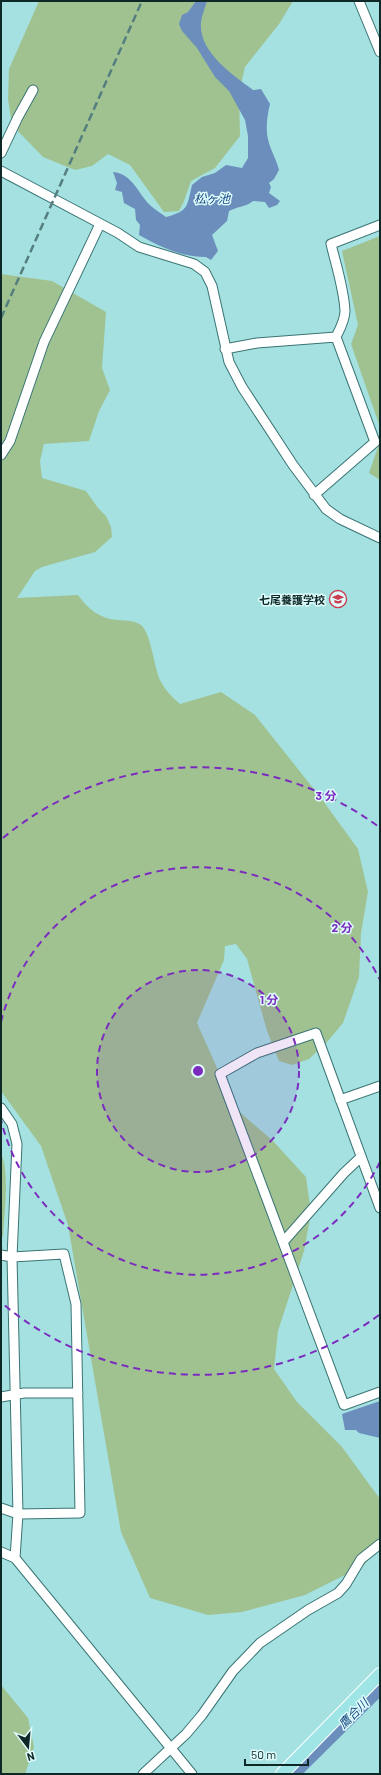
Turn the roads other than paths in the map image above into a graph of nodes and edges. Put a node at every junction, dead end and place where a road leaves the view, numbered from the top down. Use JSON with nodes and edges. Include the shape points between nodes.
{"nodes":[{"id":1,"x":359,"y":1,"type":"edge"},
{"id":2,"x":380,"y":52,"type":"edge"},
{"id":3,"x":33,"y":90,"type":"dead end"},
{"id":4,"x":1,"y":152,"type":"edge"},
{"id":5,"x":1,"y":171,"type":"edge"},
{"id":6,"x":100,"y":224,"type":"junction"},
{"id":7,"x":380,"y":225,"type":"edge"},
{"id":8,"x":336,"y":337,"type":"junction"},
{"id":9,"x":225,"y":349,"type":"junction"},
{"id":10,"x":1,"y":455,"type":"edge"},
{"id":11,"x":314,"y":495,"type":"junction"},
{"id":12,"x":380,"y":538,"type":"edge"},
{"id":13,"x":380,"y":1086,"type":"edge"},
{"id":14,"x":340,"y":1100,"type":"junction"},
{"id":15,"x":1,"y":1108,"type":"edge"},
{"id":16,"x":361,"y":1157,"type":"junction"},
{"id":17,"x":380,"y":1208,"type":"edge"},
{"id":18,"x":284,"y":1241,"type":"junction"},
{"id":19,"x":1,"y":1255,"type":"edge"},
{"id":20,"x":12,"y":1257,"type":"junction"},
{"id":21,"x":380,"y":1392,"type":"edge"},
{"id":22,"x":78,"y":1393,"type":"junction"},
{"id":23,"x":15,"y":1394,"type":"junction"},
{"id":24,"x":1,"y":1398,"type":"edge"},
{"id":25,"x":1,"y":1508,"type":"edge"},
{"id":26,"x":18,"y":1514,"type":"junction"},
{"id":27,"x":380,"y":1544,"type":"edge"},
{"id":28,"x":1,"y":1552,"type":"edge"},
{"id":29,"x":15,"y":1558,"type":"junction"},
{"id":30,"x":380,"y":1674,"type":"edge"},
{"id":31,"x":171,"y":1749,"type":"junction"},
{"id":32,"x":143,"y":1774,"type":"edge"},
{"id":33,"x":192,"y":1774,"type":"edge"},
{"id":34,"x":282,"y":1774,"type":"edge"}],
"edges":[{"from":1,"to":2,"type":"street"},
{"from":3,"to":4,"type":"street"},
{"from":5,"to":6,"type":"street"},
{"from":6,"to":9,"type":"street","via":[[139,247],[194,264],[205,272],[212,286]]},
{"from":6,"to":10,"type":"street","via":[[44,342],[10,441]]},
{"from":7,"to":8,"type":"street","via":[[331,244],[345,311]]},
{"from":8,"to":9,"type":"street","via":[[257,343]]},
{"from":8,"to":11,"type":"street","via":[[375,442]]},
{"from":9,"to":11,"type":"street","via":[[242,387]]},
{"from":11,"to":12,"type":"street","via":[[326,509],[340,519]]},
{"from":13,"to":14,"type":"street"},
{"from":14,"to":16,"type":"street"},
{"from":14,"to":18,"type":"street","via":[[316,1033],[257,1053],[220,1074]]},
{"from":15,"to":20,"type":"street","via":[[12,1124],[17,1144]]},
{"from":16,"to":17,"type":"street"},
{"from":16,"to":18,"type":"street"},
{"from":18,"to":21,"type":"street","via":[[344,1405]]},
{"from":19,"to":20,"type":"street"},
{"from":20,"to":22,"type":"street","via":[[64,1254],[76,1304]]},
{"from":20,"to":23,"type":"street"},
{"from":22,"to":23,"type":"street"},
{"from":22,"to":26,"type":"street","via":[[80,1513]]},
{"from":23,"to":24,"type":"street"},
{"from":23,"to":26,"type":"street"},
{"from":25,"to":26,"type":"street"},
{"from":26,"to":29,"type":"street"},
{"from":27,"to":31,"type":"street","via":[[361,1559],[338,1593],[260,1643],[233,1671],[202,1715]]},
{"from":28,"to":29,"type":"street"},
{"from":29,"to":31,"type":"street"},
{"from":30,"to":34,"type":"main road"},
{"from":31,"to":32,"type":"street"},
{"from":31,"to":33,"type":"street"}]}
